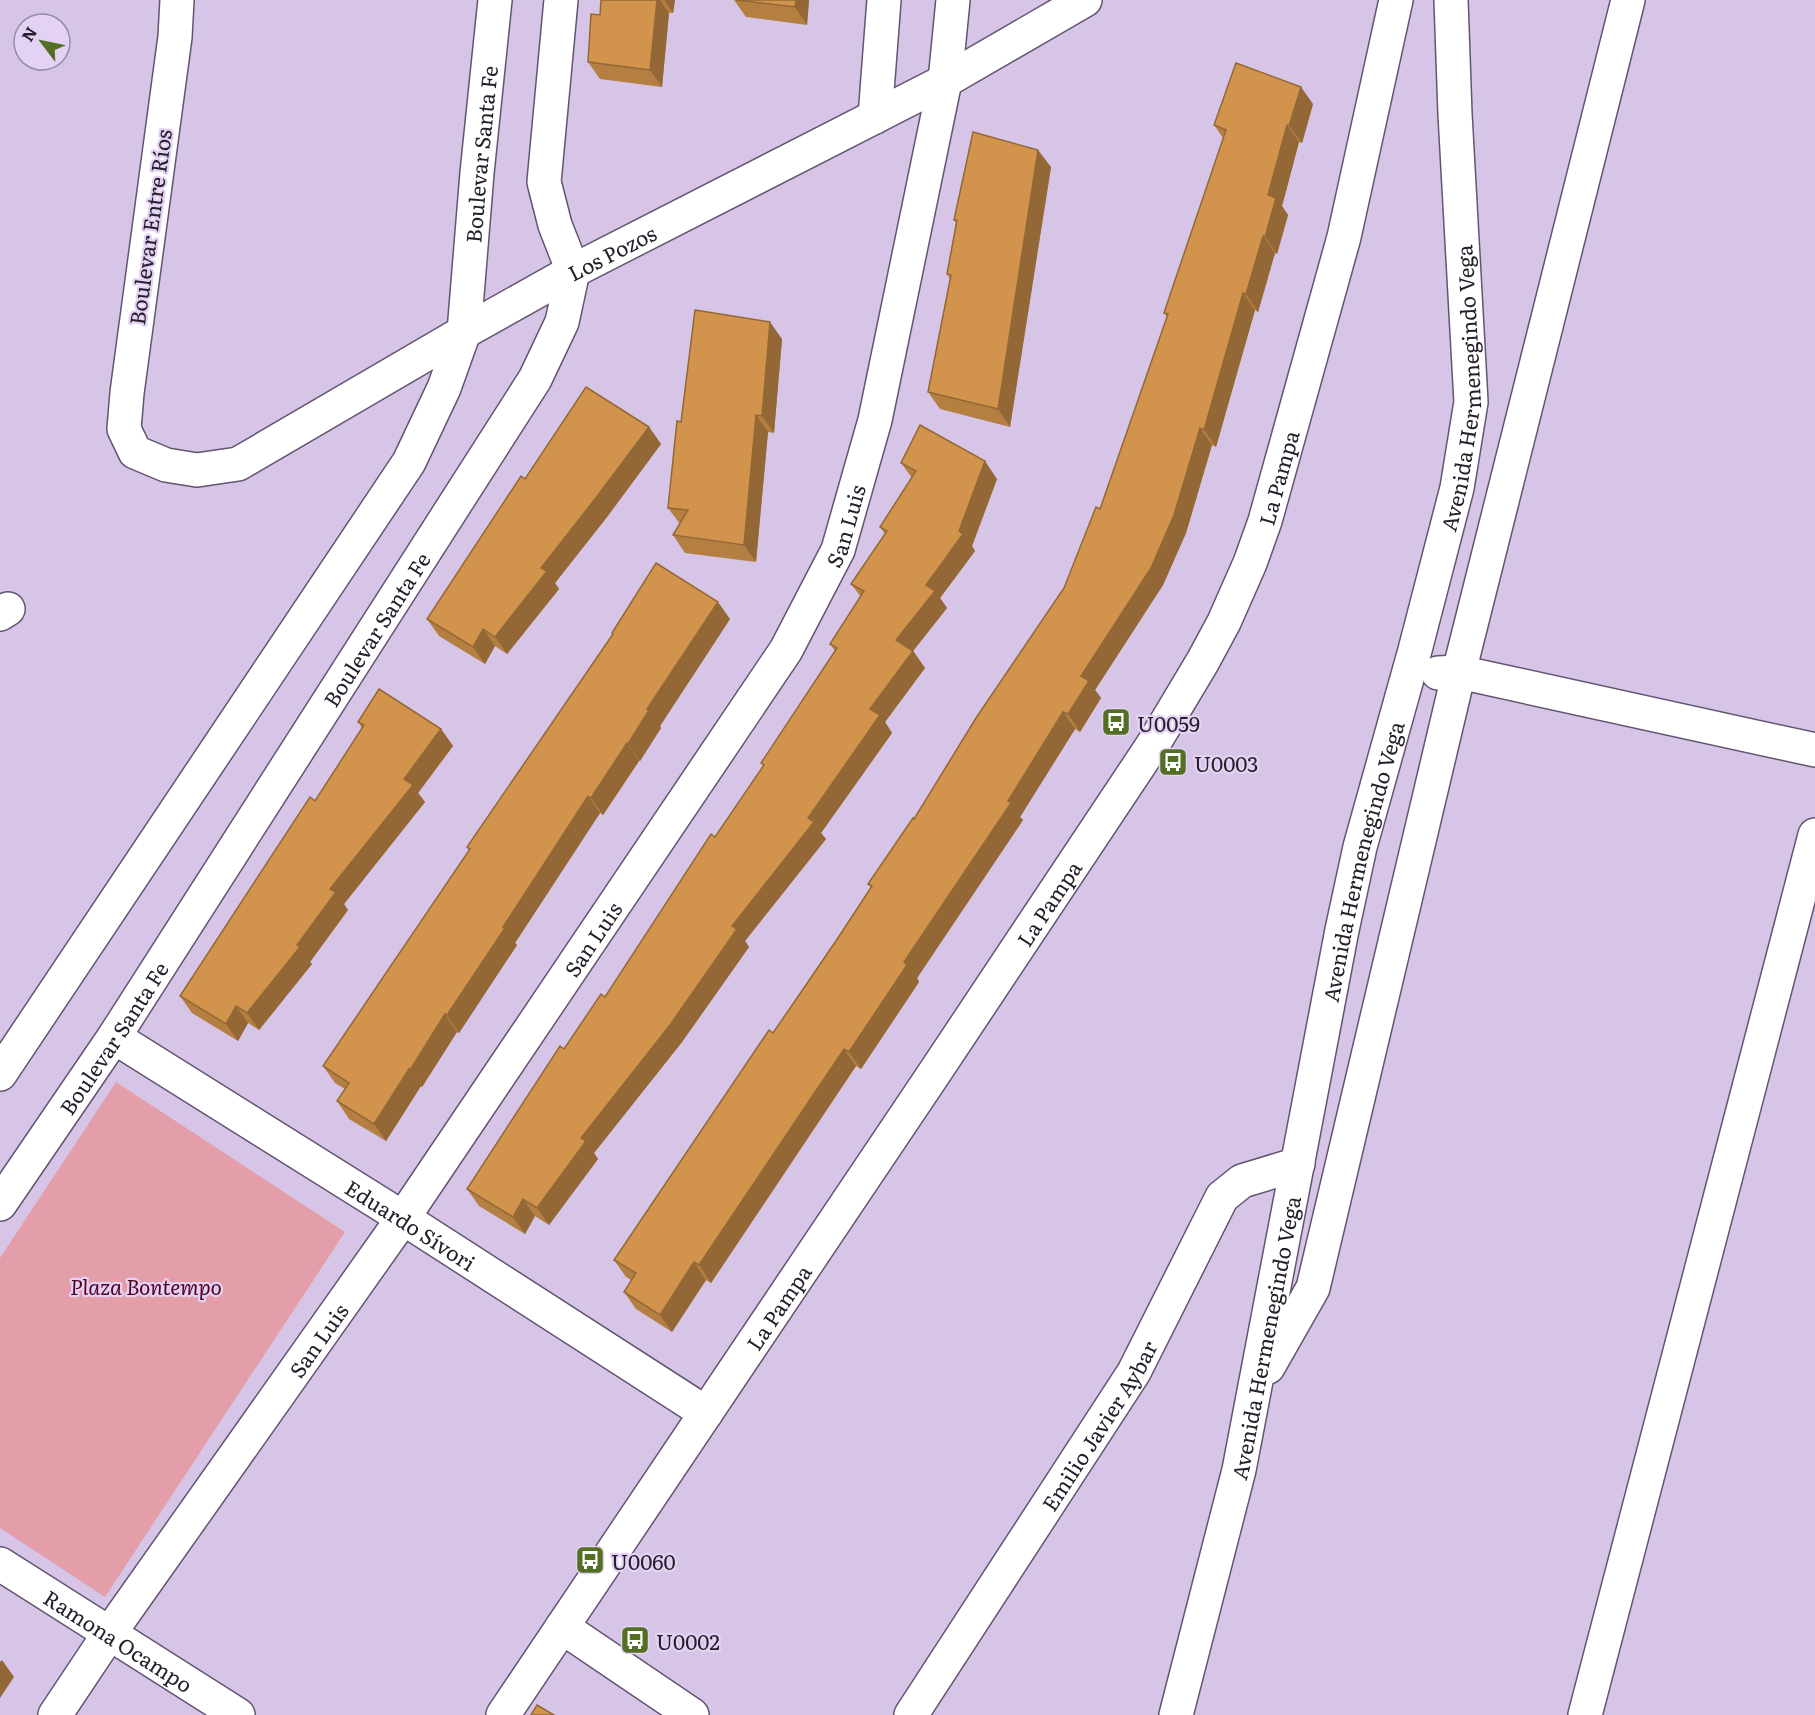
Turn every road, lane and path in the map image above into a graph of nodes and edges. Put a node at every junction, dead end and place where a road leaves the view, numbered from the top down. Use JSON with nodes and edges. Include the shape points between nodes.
{"nodes":[{"id":1,"x":177,"y":0,"type":"edge"},
{"id":2,"x":495,"y":0,"type":"edge"},
{"id":3,"x":561,"y":0,"type":"edge"},
{"id":4,"x":884,"y":0,"type":"edge"},
{"id":5,"x":953,"y":0,"type":"edge"},
{"id":6,"x":1085,"y":0,"type":"edge"},
{"id":7,"x":1396,"y":0,"type":"edge"},
{"id":8,"x":1451,"y":0,"type":"edge"},
{"id":9,"x":1628,"y":0,"type":"edge"},
{"id":10,"x":945,"y":81,"type":"junction"},
{"id":11,"x":874,"y":117,"type":"junction"},
{"id":12,"x":573,"y":271,"type":"junction"},
{"id":13,"x":464,"y":332,"type":"junction"},
{"id":14,"x":135,"y":452,"type":"joint"},
{"id":15,"x":1459,"y":672,"type":"junction"},
{"id":16,"x":1409,"y":673,"type":"junction"},
{"id":17,"x":1815,"y":750,"type":"edge"},
{"id":18,"x":1815,"y":835,"type":"edge"},
{"id":19,"x":114,"y":1037,"type":"junction"},
{"id":20,"x":0,"y":1074,"type":"edge"},
{"id":21,"x":1298,"y":1164,"type":"junction"},
{"id":22,"x":0,"y":1204,"type":"edge"},
{"id":23,"x":403,"y":1218,"type":"junction"},
{"id":24,"x":1254,"y":1391,"type":"junction"},
{"id":25,"x":706,"y":1413,"type":"junction"},
{"id":26,"x":0,"y":1564,"type":"edge"},
{"id":27,"x":562,"y":1627,"type":"junction"},
{"id":28,"x":109,"y":1634,"type":"junction"},
{"id":29,"x":55,"y":1715,"type":"edge"},
{"id":30,"x":238,"y":1715,"type":"edge"},
{"id":31,"x":502,"y":1715,"type":"edge"},
{"id":32,"x":692,"y":1715,"type":"edge"},
{"id":33,"x":911,"y":1715,"type":"edge"},
{"id":34,"x":1176,"y":1715,"type":"edge"},
{"id":35,"x":1585,"y":1715,"type":"edge"}],
"edges":[{"from":1,"to":14,"type":"street","name":"Boulevar Entre Ríos","via":[[127,393],[124,429]]},
{"from":2,"to":13,"type":"street","name":"Boulevar Santa Fe"},
{"from":3,"to":12,"type":"street","via":[[544,182]]},
{"from":4,"to":11,"type":"street"},
{"from":5,"to":10,"type":"street","name":"San Luis"},
{"from":6,"to":10,"type":"street","name":"Los Pozos"},
{"from":7,"to":25,"type":"street","name":"La Pampa","via":[[1344,237],[1264,521],[1224,622],[1147,753]]},
{"from":8,"to":16,"type":"street","name":"Avenida Hermenegindo Vega","via":[[1471,402],[1457,488]]},
{"from":9,"to":15,"type":"street"},
{"from":10,"to":11,"type":"street","name":"Los Pozos"},
{"from":10,"to":23,"type":"street","name":"San Luis","via":[[875,420],[838,550],[786,650]]},
{"from":11,"to":12,"type":"street","name":"Los Pozos"},
{"from":12,"to":13,"type":"street","name":"Los Pozos"},
{"from":12,"to":19,"type":"street","name":"Boulevar Santa Fe","via":[[561,322],[535,379]]},
{"from":13,"to":14,"type":"street","name":"Los Pozos","via":[[238,464],[197,470],[166,465]]},
{"from":13,"to":20,"type":"street","name":"Boulevar Santa Fe","via":[[444,388],[409,462]]},
{"from":15,"to":16,"type":"street"},
{"from":15,"to":17,"type":"street"},
{"from":15,"to":24,"type":"street","via":[[1313,1288]]},
{"from":16,"to":21,"type":"street","name":"Avenida Hermenegindo Vega","via":[[1360,847]]},
{"from":18,"to":35,"type":"street"},
{"from":19,"to":22,"type":"street","name":"Boulevar Santa Fe"},
{"from":19,"to":23,"type":"street","name":"Eduardo Sívori"},
{"from":21,"to":24,"type":"street","name":"Avenida Hermenegindo Vega"},
{"from":21,"to":33,"type":"street","name":"Emilio Javier Aybar","via":[[1242,1181],[1222,1197],[1134,1372]]},
{"from":23,"to":25,"type":"street","name":"Eduardo Sívori"},
{"from":23,"to":28,"type":"street","name":"San Luis"},
{"from":24,"to":34,"type":"street","name":"Avenida Hermenegindo Vega","via":[[1239,1470]]},
{"from":25,"to":27,"type":"street","name":"La Pampa"},
{"from":26,"to":28,"type":"street","name":"Ramona Ocampo"},
{"from":27,"to":31,"type":"street","name":"La Pampa"},
{"from":27,"to":32,"type":"street"},
{"from":28,"to":29,"type":"street","name":"San Luis"},
{"from":28,"to":30,"type":"street","name":"Ramona Ocampo"}]}
